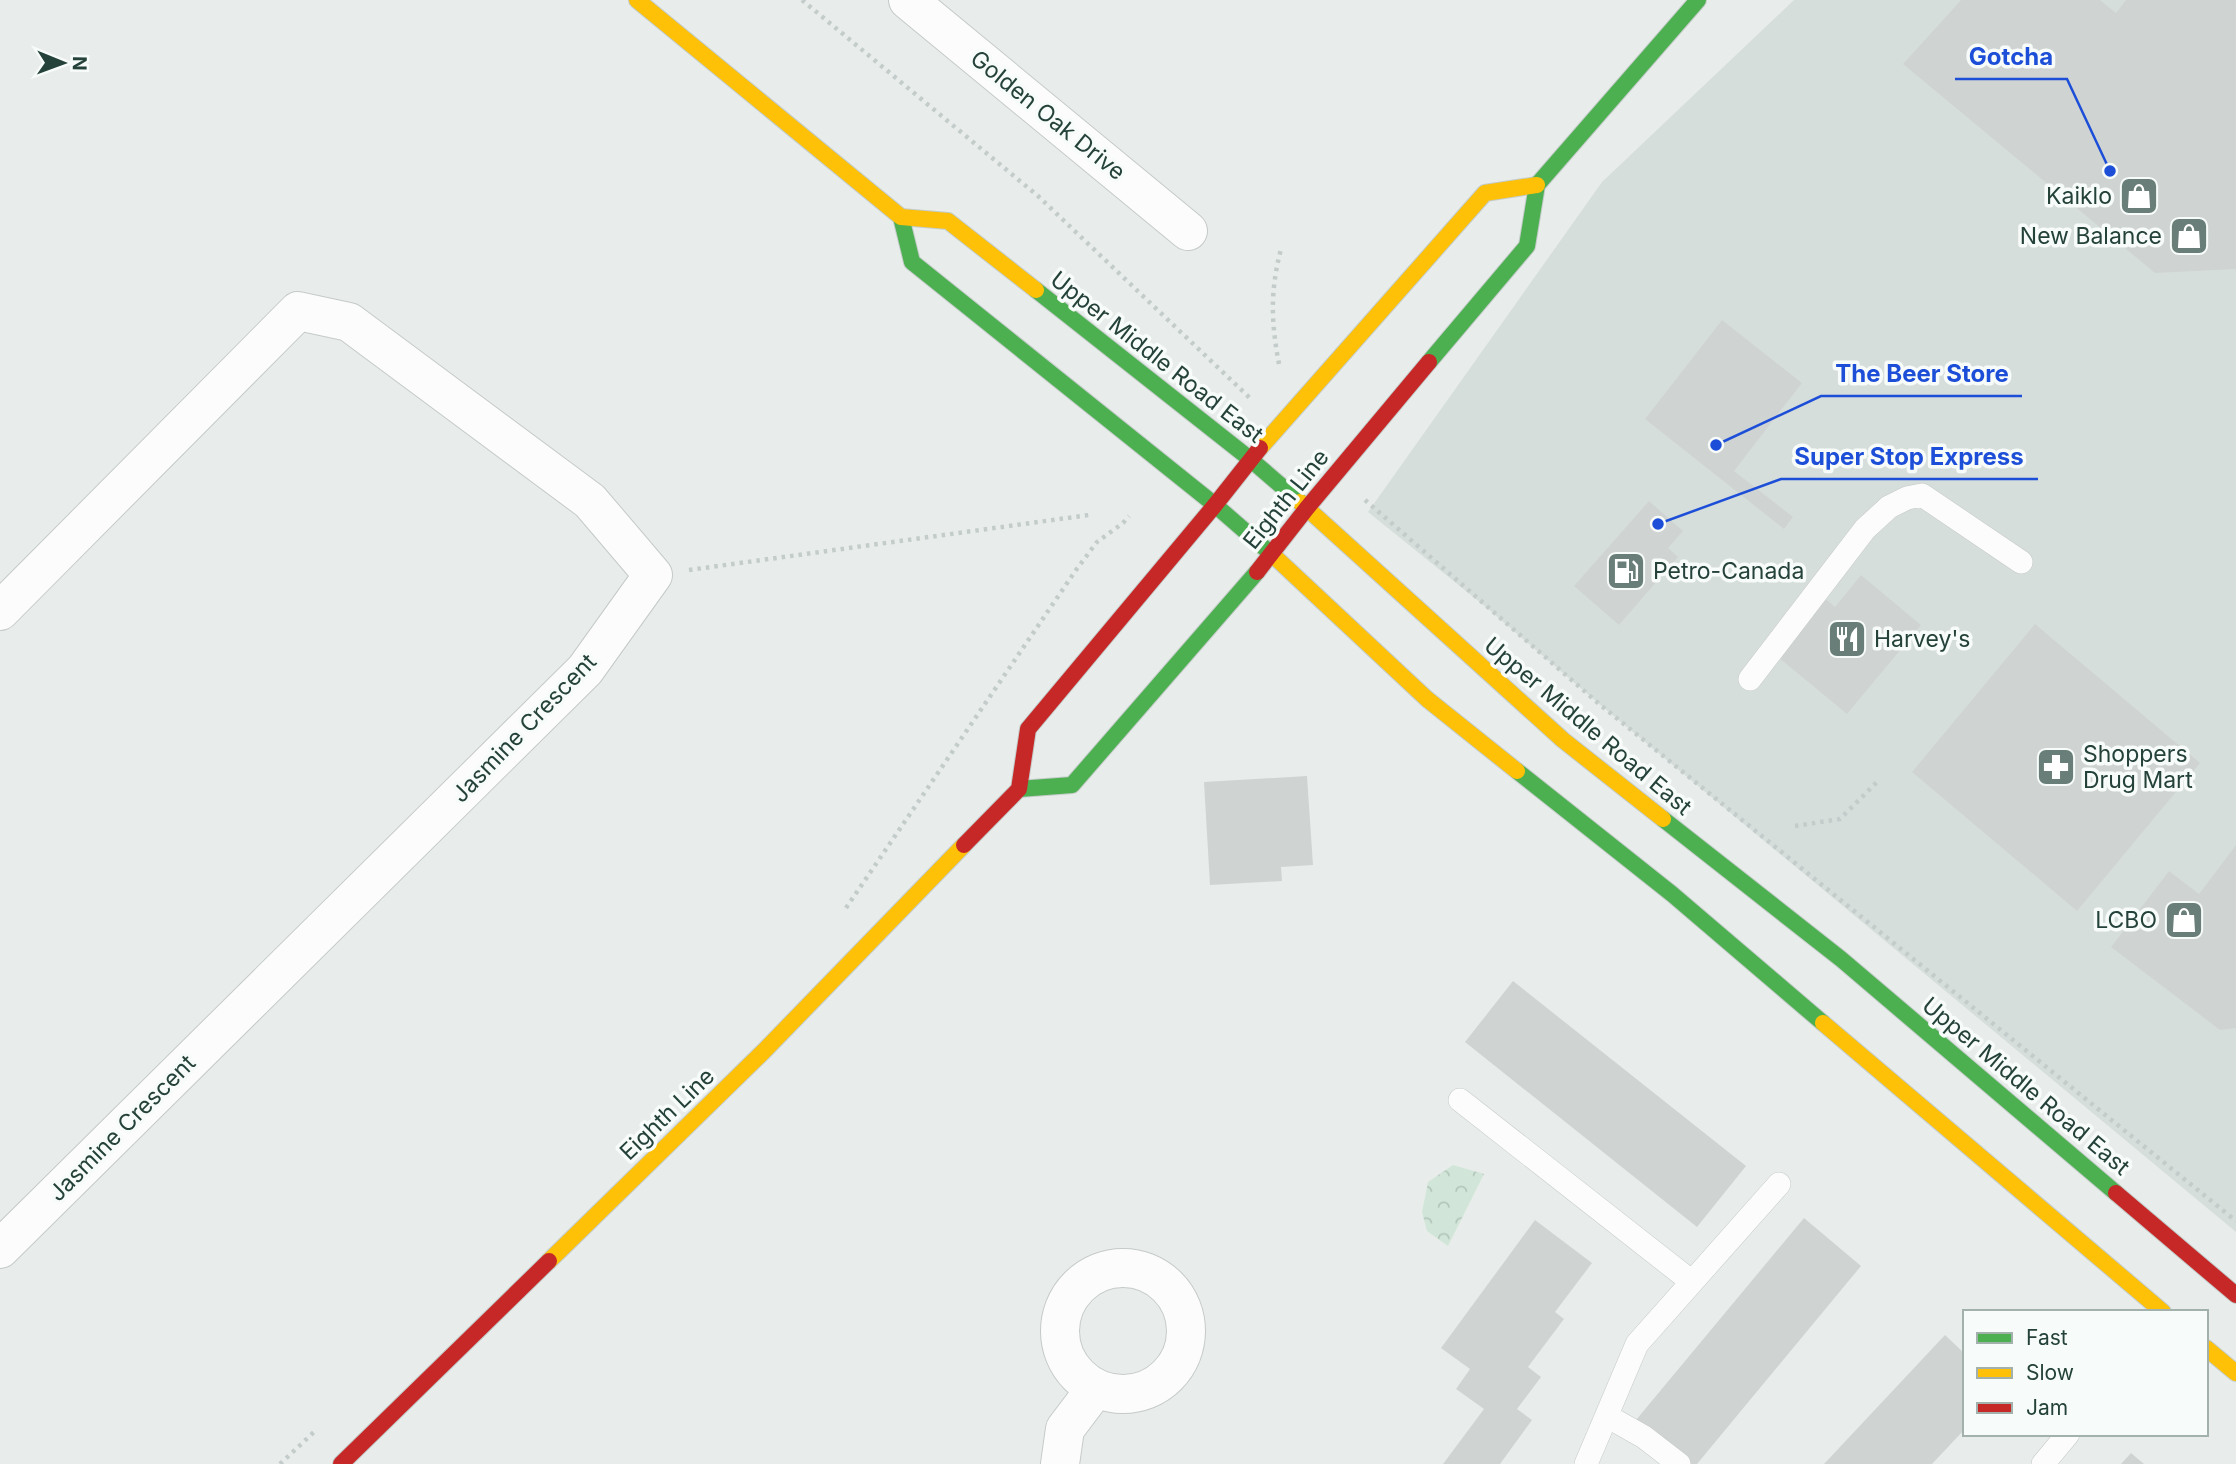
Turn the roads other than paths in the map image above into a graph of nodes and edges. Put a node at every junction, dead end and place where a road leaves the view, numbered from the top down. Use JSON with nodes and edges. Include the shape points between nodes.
{"nodes":[{"id":1,"x":637,"y":0,"type":"edge"},
{"id":2,"x":908,"y":0,"type":"edge"},
{"id":3,"x":1698,"y":0,"type":"edge"},
{"id":4,"x":1537,"y":185,"type":"junction"},
{"id":5,"x":901,"y":216,"type":"junction"},
{"id":6,"x":1188,"y":231,"type":"dead end"},
{"id":7,"x":1250,"y":459,"type":"junction"},
{"id":8,"x":1215,"y":505,"type":"junction"},
{"id":9,"x":1307,"y":508,"type":"junction"},
{"id":10,"x":1272,"y":554,"type":"junction"},
{"id":11,"x":2021,"y":562,"type":"dead end"},
{"id":12,"x":0,"y":611,"type":"edge"},
{"id":13,"x":1750,"y":680,"type":"dead end"},
{"id":14,"x":1019,"y":789,"type":"junction"},
{"id":15,"x":1460,"y":1100,"type":"dead end"},
{"id":16,"x":1779,"y":1184,"type":"dead end"},
{"id":17,"x":0,"y":1249,"type":"edge"},
{"id":18,"x":1692,"y":1282,"type":"junction"},
{"id":19,"x":2236,"y":1295,"type":"edge"},
{"id":20,"x":2161,"y":1310,"type":"edge"},
{"id":21,"x":2208,"y":1350,"type":"edge"},
{"id":22,"x":2236,"y":1373,"type":"edge"},
{"id":23,"x":1096,"y":1388,"type":"dead end"},
{"id":24,"x":1607,"y":1416,"type":"junction"},
{"id":25,"x":2066,"y":1436,"type":"edge"},
{"id":26,"x":341,"y":1464,"type":"edge"},
{"id":27,"x":1060,"y":1464,"type":"edge"},
{"id":28,"x":1586,"y":1464,"type":"edge"},
{"id":29,"x":1679,"y":1464,"type":"edge"},
{"id":30,"x":2043,"y":1464,"type":"edge"}],
"edges":[{"from":1,"to":5,"type":"main road"},
{"from":2,"to":6,"type":"street","name":"Golden Oak Drive"},
{"from":3,"to":4,"type":"main road"},
{"from":4,"to":7,"type":"main road","via":[[1485,193]]},
{"from":4,"to":9,"type":"main road","name":"Eighth Line","via":[[1527,246]]},
{"from":5,"to":7,"type":"main road","name":"Upper Middle Road East","via":[[948,221]]},
{"from":5,"to":8,"type":"main road","via":[[912,262]]},
{"from":7,"to":8,"type":"main road"},
{"from":7,"to":9,"type":"main road","name":"Upper Middle Road East"},
{"from":8,"to":10,"type":"main road"},
{"from":8,"to":14,"type":"main road","via":[[1028,729]]},
{"from":9,"to":10,"type":"main road","name":"Eighth Line"},
{"from":9,"to":19,"type":"main road","name":"Upper Middle Road East","via":[[1563,740],[1841,959]]},
{"from":10,"to":14,"type":"main road","name":"Eighth Line","via":[[1072,785]]},
{"from":10,"to":20,"type":"main road","via":[[1427,699],[1672,894]]},
{"from":11,"to":13,"type":"lane","via":[[1922,495],[1907,498],[1865,529]]},
{"from":12,"to":17,"type":"street","name":"Jasmine Crescent","via":[[298,311],[349,322],[590,501],[653,575],[585,670]]},
{"from":14,"to":26,"type":"main road","name":"Eighth Line","via":[[764,1051]]},
{"from":15,"to":18,"type":"lane"},
{"from":16,"to":18,"type":"lane"},
{"from":18,"to":24,"type":"lane","via":[[1637,1343]]},
{"from":21,"to":22,"type":"main road"},
{"from":23,"to":27,"type":"street","via":[[1065,1429]]},
{"from":24,"to":28,"type":"lane"},
{"from":24,"to":29,"type":"lane"},
{"from":25,"to":30,"type":"lane"}]}
